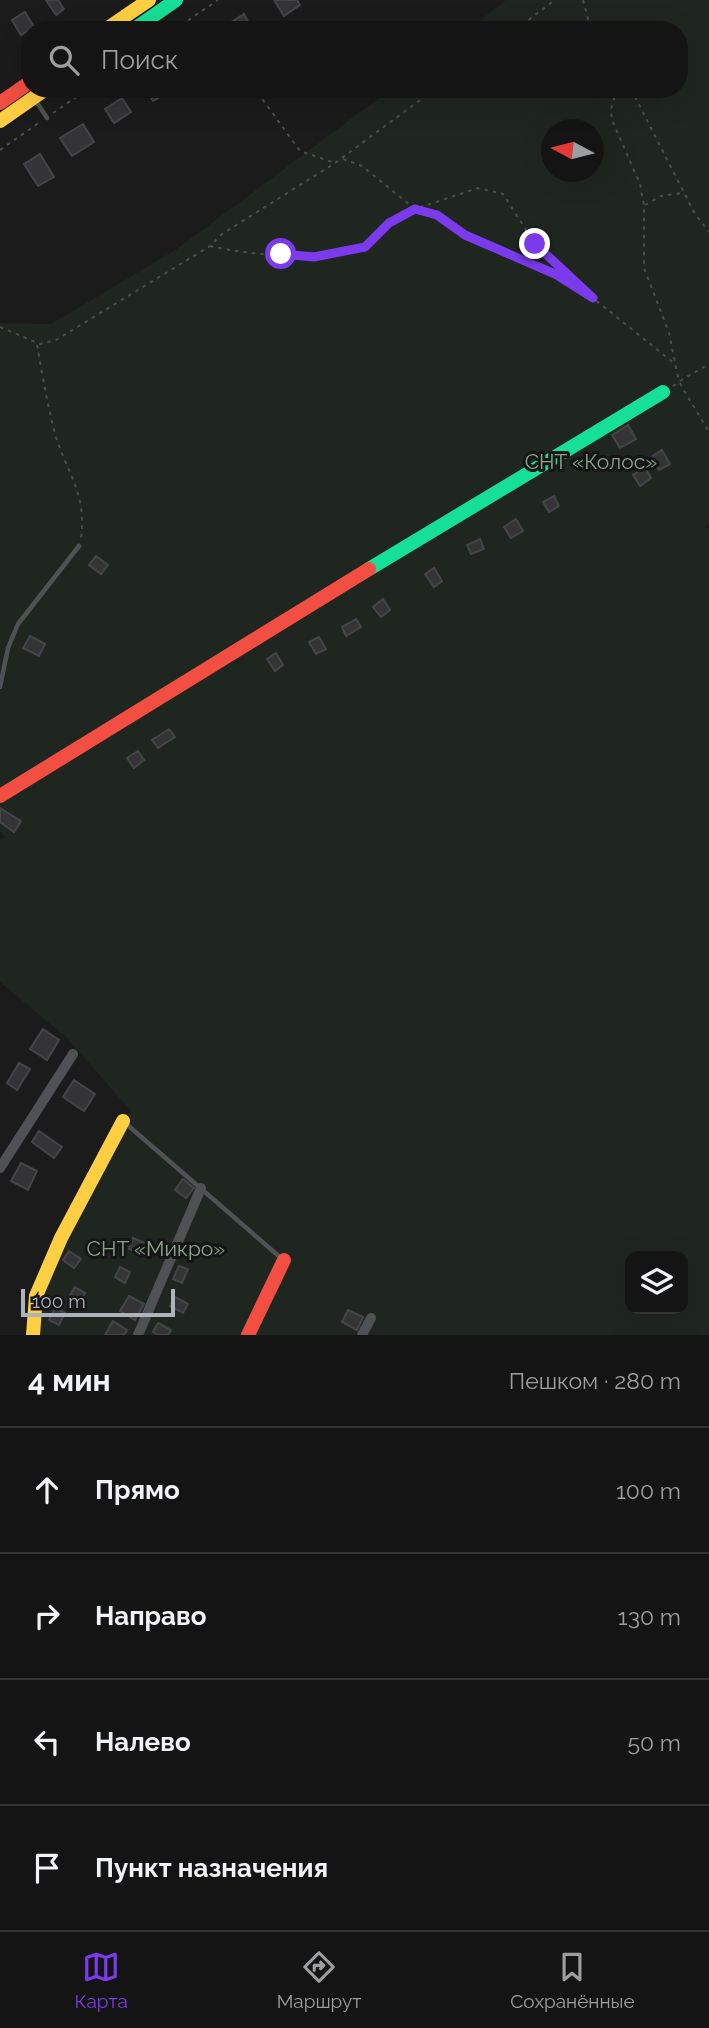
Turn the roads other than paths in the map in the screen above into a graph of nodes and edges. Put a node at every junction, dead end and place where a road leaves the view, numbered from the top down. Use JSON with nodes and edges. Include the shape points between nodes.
{"nodes":[{"id":1,"x":149,"y":0,"type":"edge"},
{"id":2,"x":176,"y":0,"type":"edge"},
{"id":3,"x":119,"y":21,"type":"edge"},
{"id":4,"x":146,"y":21,"type":"edge"},
{"id":5,"x":21,"y":88,"type":"edge"},
{"id":6,"x":34,"y":98,"type":"edge"},
{"id":7,"x":41,"y":98,"type":"edge"},
{"id":8,"x":0,"y":103,"type":"edge"},
{"id":9,"x":47,"y":118,"type":"dead end"},
{"id":10,"x":0,"y":121,"type":"edge"},
{"id":11,"x":667,"y":389,"type":"road end"},
{"id":12,"x":79,"y":546,"type":"road end"},
{"id":13,"x":0,"y":687,"type":"edge"},
{"id":14,"x":0,"y":796,"type":"edge"},
{"id":15,"x":73,"y":1054,"type":"dead end"},
{"id":16,"x":123,"y":1121,"type":"joint"},
{"id":17,"x":0,"y":1168,"type":"edge"},
{"id":18,"x":201,"y":1188,"type":"junction"},
{"id":19,"x":284,"y":1260,"type":"joint"},
{"id":20,"x":371,"y":1318,"type":"dead end"},
{"id":21,"x":33,"y":1335,"type":"edge"},
{"id":22,"x":138,"y":1335,"type":"edge"},
{"id":23,"x":248,"y":1335,"type":"edge"},
{"id":24,"x":362,"y":1335,"type":"edge"}],
"edges":[{"from":1,"to":3,"type":"main road"},
{"from":2,"to":4,"type":"main road"},
{"from":5,"to":8,"type":"main road"},
{"from":6,"to":10,"type":"main road"},
{"from":7,"to":9,"type":"lane"},
{"from":11,"to":14,"type":"main road"},
{"from":12,"to":13,"type":"lane","via":[[18,624]]},
{"from":15,"to":17,"type":"street"},
{"from":16,"to":18,"type":"lane"},
{"from":16,"to":21,"type":"main road","via":[[36,1296]]},
{"from":18,"to":19,"type":"lane"},
{"from":18,"to":22,"type":"street"},
{"from":19,"to":23,"type":"main road"},
{"from":20,"to":24,"type":"street"}]}
